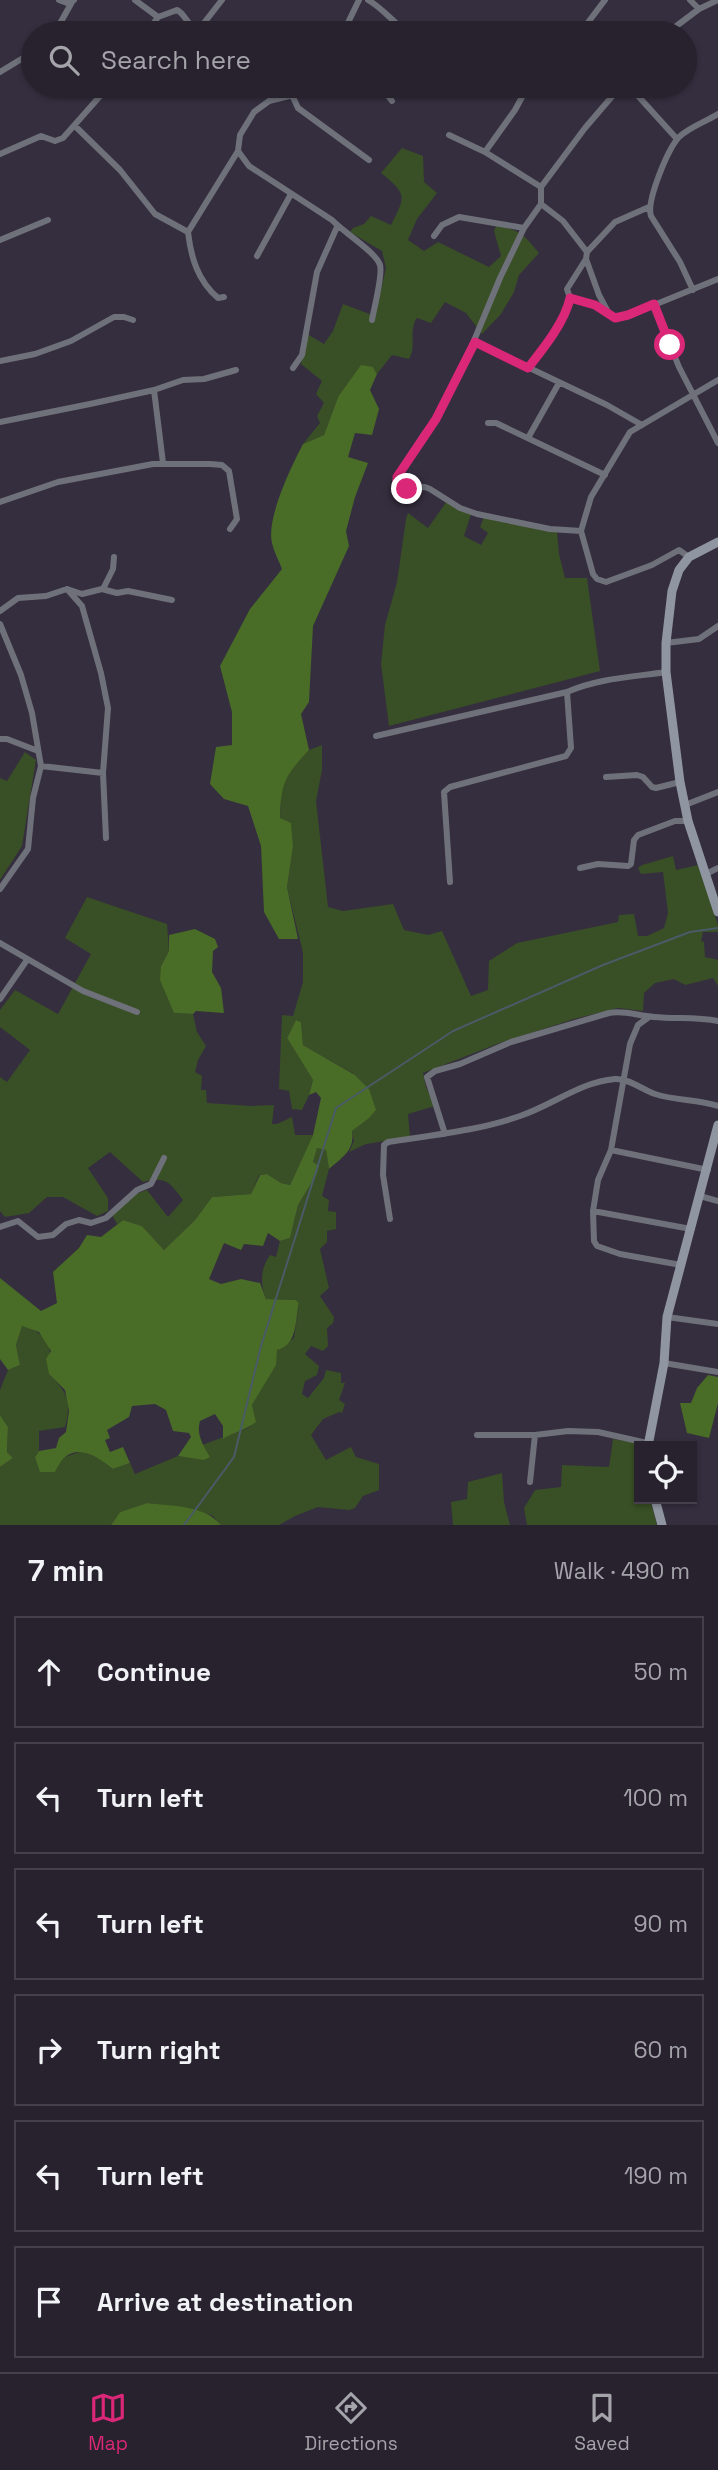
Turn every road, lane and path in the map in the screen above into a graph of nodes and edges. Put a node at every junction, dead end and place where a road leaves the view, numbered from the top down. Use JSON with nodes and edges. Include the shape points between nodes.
{"nodes":[{"id":1,"x":60,"y":0,"type":"edge"},
{"id":2,"x":135,"y":0,"type":"edge"},
{"id":3,"x":222,"y":0,"type":"edge"},
{"id":4,"x":359,"y":0,"type":"edge"},
{"id":5,"x":368,"y":0,"type":"edge"},
{"id":6,"x":605,"y":0,"type":"edge"},
{"id":7,"x":690,"y":0,"type":"edge"},
{"id":8,"x":718,"y":0,"type":"edge"},
{"id":9,"x":73,"y":1,"type":"edge"},
{"id":10,"x":699,"y":9,"type":"junction"},
{"id":11,"x":158,"y":17,"type":"junction"},
{"id":12,"x":60,"y":21,"type":"edge"},
{"id":13,"x":155,"y":21,"type":"edge"},
{"id":14,"x":186,"y":21,"type":"edge"},
{"id":15,"x":205,"y":21,"type":"edge"},
{"id":16,"x":349,"y":21,"type":"edge"},
{"id":17,"x":393,"y":21,"type":"edge"},
{"id":18,"x":589,"y":21,"type":"edge"},
{"id":19,"x":683,"y":21,"type":"edge"},
{"id":20,"x":21,"y":59,"type":"edge"},
{"id":21,"x":0,"y":72,"type":"edge"},
{"id":22,"x":99,"y":98,"type":"edge"},
{"id":23,"x":280,"y":98,"type":"edge"},
{"id":24,"x":293,"y":98,"type":"edge"},
{"id":25,"x":390,"y":98,"type":"edge"},
{"id":26,"x":522,"y":98,"type":"edge"},
{"id":27,"x":640,"y":98,"type":"edge"},
{"id":28,"x":610,"y":99,"type":"edge"},
{"id":29,"x":392,"y":101,"type":"dead end"},
{"id":30,"x":718,"y":114,"type":"edge"},
{"id":31,"x":75,"y":126,"type":"junction"},
{"id":32,"x":449,"y":135,"type":"dead end"},
{"id":33,"x":677,"y":139,"type":"junction"},
{"id":34,"x":239,"y":151,"type":"junction"},
{"id":35,"x":485,"y":152,"type":"junction"},
{"id":36,"x":0,"y":154,"type":"edge"},
{"id":37,"x":369,"y":160,"type":"dead end"},
{"id":38,"x":541,"y":187,"type":"junction"},
{"id":39,"x":291,"y":194,"type":"junction"},
{"id":40,"x":541,"y":204,"type":"junction"},
{"id":41,"x":649,"y":208,"type":"junction"},
{"id":42,"x":48,"y":220,"type":"dead end"},
{"id":43,"x":337,"y":227,"type":"junction"},
{"id":44,"x":524,"y":228,"type":"junction"},
{"id":45,"x":188,"y":232,"type":"junction"},
{"id":46,"x":434,"y":236,"type":"dead end"},
{"id":47,"x":0,"y":240,"type":"edge"},
{"id":48,"x":257,"y":256,"type":"dead end"},
{"id":49,"x":586,"y":256,"type":"junction"},
{"id":50,"x":718,"y":279,"type":"edge"},
{"id":51,"x":692,"y":290,"type":"junction"},
{"id":52,"x":224,"y":297,"type":"dead end"},
{"id":53,"x":570,"y":298,"type":"junction"},
{"id":54,"x":654,"y":304,"type":"junction"},
{"id":55,"x":609,"y":313,"type":"junction"},
{"id":56,"x":133,"y":320,"type":"dead end"},
{"id":57,"x":372,"y":320,"type":"dead end"},
{"id":58,"x":475,"y":342,"type":"junction"},
{"id":59,"x":0,"y":361,"type":"edge"},
{"id":60,"x":293,"y":368,"type":"dead end"},
{"id":61,"x":528,"y":368,"type":"junction"},
{"id":62,"x":236,"y":370,"type":"dead end"},
{"id":63,"x":718,"y":380,"type":"edge"},
{"id":64,"x":559,"y":383,"type":"junction"},
{"id":65,"x":153,"y":390,"type":"junction"},
{"id":66,"x":693,"y":394,"type":"junction"},
{"id":67,"x":0,"y":422,"type":"edge"},
{"id":68,"x":488,"y":423,"type":"dead end"},
{"id":69,"x":642,"y":425,"type":"junction"},
{"id":70,"x":528,"y":438,"type":"junction"},
{"id":71,"x":718,"y":443,"type":"edge"},
{"id":72,"x":163,"y":463,"type":"junction"},
{"id":73,"x":605,"y":475,"type":"junction"},
{"id":74,"x":0,"y":502,"type":"edge"},
{"id":75,"x":230,"y":529,"type":"dead end"},
{"id":76,"x":581,"y":531,"type":"junction"},
{"id":77,"x":718,"y":541,"type":"edge"},
{"id":78,"x":114,"y":557,"type":"dead end"},
{"id":79,"x":689,"y":557,"type":"junction"},
{"id":80,"x":66,"y":589,"type":"junction"},
{"id":81,"x":103,"y":589,"type":"junction"},
{"id":82,"x":172,"y":600,"type":"dead end"},
{"id":83,"x":0,"y":611,"type":"edge"},
{"id":84,"x":0,"y":624,"type":"edge"},
{"id":85,"x":718,"y":626,"type":"edge"},
{"id":86,"x":666,"y":643,"type":"junction"},
{"id":87,"x":666,"y":672,"type":"junction"},
{"id":88,"x":567,"y":692,"type":"junction"},
{"id":89,"x":376,"y":736,"type":"dead end"},
{"id":90,"x":0,"y":739,"type":"edge"},
{"id":91,"x":38,"y":751,"type":"junction"},
{"id":92,"x":41,"y":766,"type":"junction"},
{"id":93,"x":103,"y":773,"type":"junction"},
{"id":94,"x":607,"y":777,"type":"dead end"},
{"id":95,"x":680,"y":782,"type":"junction"},
{"id":96,"x":718,"y":792,"type":"edge"},
{"id":97,"x":685,"y":805,"type":"junction"},
{"id":98,"x":688,"y":821,"type":"junction"},
{"id":99,"x":106,"y":838,"type":"dead end"},
{"id":100,"x":580,"y":868,"type":"dead end"},
{"id":101,"x":718,"y":868,"type":"edge"},
{"id":102,"x":706,"y":874,"type":"junction"},
{"id":103,"x":450,"y":882,"type":"dead end"},
{"id":104,"x":0,"y":889,"type":"edge"},
{"id":105,"x":718,"y":912,"type":"edge"},
{"id":106,"x":0,"y":943,"type":"edge"},
{"id":107,"x":26,"y":960,"type":"junction"},
{"id":108,"x":0,"y":999,"type":"edge"},
{"id":109,"x":137,"y":1012,"type":"dead end"},
{"id":110,"x":649,"y":1017,"type":"junction"},
{"id":111,"x":718,"y":1021,"type":"edge"},
{"id":112,"x":625,"y":1080,"type":"junction"},
{"id":113,"x":718,"y":1106,"type":"edge"},
{"id":114,"x":718,"y":1125,"type":"edge"},
{"id":115,"x":445,"y":1134,"type":"junction"},
{"id":116,"x":611,"y":1150,"type":"junction"},
{"id":117,"x":164,"y":1158,"type":"dead end"},
{"id":118,"x":708,"y":1170,"type":"junction"},
{"id":119,"x":700,"y":1196,"type":"junction"},
{"id":120,"x":718,"y":1201,"type":"edge"},
{"id":121,"x":593,"y":1212,"type":"junction"},
{"id":122,"x":390,"y":1219,"type":"dead end"},
{"id":123,"x":0,"y":1227,"type":"edge"},
{"id":124,"x":691,"y":1229,"type":"junction"},
{"id":125,"x":681,"y":1265,"type":"junction"},
{"id":126,"x":667,"y":1317,"type":"junction"},
{"id":127,"x":718,"y":1324,"type":"edge"},
{"id":128,"x":664,"y":1363,"type":"junction"},
{"id":129,"x":718,"y":1372,"type":"edge"},
{"id":130,"x":477,"y":1435,"type":"dead end"},
{"id":131,"x":535,"y":1436,"type":"junction"},
{"id":132,"x":634,"y":1441,"type":"edge"},
{"id":133,"x":649,"y":1441,"type":"edge"},
{"id":134,"x":530,"y":1482,"type":"dead end"},
{"id":135,"x":656,"y":1504,"type":"edge"},
{"id":136,"x":662,"y":1525,"type":"edge"}],
"edges":[{"from":1,"to":9,"type":"street"},
{"from":2,"to":11,"type":"street"},
{"from":3,"to":15,"type":"street"},
{"from":4,"to":16,"type":"street"},
{"from":5,"to":17,"type":"street"},
{"from":6,"to":18,"type":"street"},
{"from":7,"to":10,"type":"street"},
{"from":8,"to":10,"type":"street"},
{"from":9,"to":12,"type":"street"},
{"from":10,"to":19,"type":"street"},
{"from":11,"to":13,"type":"street"},
{"from":11,"to":14,"type":"street","via":[[177,10]]},
{"from":20,"to":21,"type":"street"},
{"from":22,"to":31,"type":"street"},
{"from":23,"to":34,"type":"street","via":[[254,112],[240,135]]},
{"from":24,"to":37,"type":"street","via":[[298,108]]},
{"from":25,"to":29,"type":"street"},
{"from":26,"to":35,"type":"street"},
{"from":27,"to":33,"type":"street"},
{"from":28,"to":38,"type":"street"},
{"from":30,"to":33,"type":"street"},
{"from":31,"to":36,"type":"street","via":[[55,141],[41,135]]},
{"from":31,"to":45,"type":"street","via":[[120,170],[155,214]]},
{"from":32,"to":35,"type":"street"},
{"from":33,"to":41,"type":"street"},
{"from":34,"to":39,"type":"street","via":[[249,166]]},
{"from":34,"to":45,"type":"street"},
{"from":35,"to":38,"type":"street"},
{"from":38,"to":40,"type":"street"},
{"from":39,"to":43,"type":"street"},
{"from":39,"to":48,"type":"street"},
{"from":40,"to":44,"type":"street"},
{"from":40,"to":49,"type":"street","via":[[563,221]]},
{"from":41,"to":49,"type":"street","via":[[615,222]]},
{"from":41,"to":51,"type":"street"},
{"from":42,"to":47,"type":"street"},
{"from":43,"to":57,"type":"street","via":[[375,256],[381,267]]},
{"from":43,"to":60,"type":"street","via":[[317,272],[302,355]]},
{"from":44,"to":46,"type":"street","via":[[459,217],[442,225]]},
{"from":44,"to":58,"type":"street"},
{"from":45,"to":52,"type":"street","via":[[201,278],[218,298]]},
{"from":49,"to":53,"type":"street","via":[[567,289]]},
{"from":49,"to":55,"type":"street"},
{"from":50,"to":51,"type":"street"},
{"from":51,"to":54,"type":"street"},
{"from":53,"to":55,"type":"street"},
{"from":53,"to":61,"type":"street"},
{"from":54,"to":55,"type":"street","via":[[615,318]]},
{"from":54,"to":66,"type":"street"},
{"from":56,"to":59,"type":"street","via":[[114,317],[71,341]]},
{"from":58,"to":61,"type":"street"},
{"from":58,"to":76,"type":"street","via":[[436,419],[397,477],[397,485],[425,487],[477,514]]},
{"from":61,"to":64,"type":"street"},
{"from":62,"to":65,"type":"street"},
{"from":63,"to":66,"type":"street"},
{"from":64,"to":69,"type":"street"},
{"from":64,"to":70,"type":"street"},
{"from":65,"to":67,"type":"street"},
{"from":65,"to":72,"type":"street"},
{"from":66,"to":69,"type":"street"},
{"from":66,"to":71,"type":"street"},
{"from":68,"to":70,"type":"street"},
{"from":69,"to":73,"type":"street","via":[[623,441]]},
{"from":70,"to":73,"type":"street"},
{"from":72,"to":74,"type":"street","via":[[58,482]]},
{"from":72,"to":75,"type":"street","via":[[222,465],[229,471],[237,519]]},
{"from":73,"to":76,"type":"street"},
{"from":76,"to":79,"type":"street","via":[[591,569],[601,582],[652,565],[679,550]]},
{"from":77,"to":79,"type":"street"},
{"from":78,"to":81,"type":"street"},
{"from":79,"to":86,"type":"street","via":[[674,579]]},
{"from":80,"to":81,"type":"street","via":[[82,594]]},
{"from":80,"to":83,"type":"street","via":[[18,598]]},
{"from":80,"to":93,"type":"street","via":[[82,606],[101,673],[107,708]]},
{"from":81,"to":82,"type":"street"},
{"from":84,"to":91,"type":"street","via":[[21,676]]},
{"from":85,"to":86,"type":"street","via":[[699,639]]},
{"from":86,"to":87,"type":"street"},
{"from":87,"to":88,"type":"street","via":[[604,680]]},
{"from":87,"to":95,"type":"street"},
{"from":88,"to":89,"type":"street"},
{"from":88,"to":103,"type":"street","via":[[571,748],[566,756],[444,792]]},
{"from":90,"to":91,"type":"street"},
{"from":91,"to":92,"type":"street"},
{"from":92,"to":93,"type":"street"},
{"from":92,"to":104,"type":"street","via":[[28,849]]},
{"from":93,"to":99,"type":"street"},
{"from":94,"to":95,"type":"street","via":[[637,775],[656,788]]},
{"from":95,"to":97,"type":"street"},
{"from":96,"to":97,"type":"street"},
{"from":97,"to":98,"type":"street"},
{"from":98,"to":100,"type":"street","via":[[675,821],[638,835],[628,866]]},
{"from":98,"to":102,"type":"street"},
{"from":101,"to":102,"type":"street"},
{"from":102,"to":105,"type":"street"},
{"from":106,"to":107,"type":"street"},
{"from":107,"to":108,"type":"street"},
{"from":107,"to":109,"type":"street","via":[[83,991]]},
{"from":110,"to":111,"type":"street"},
{"from":110,"to":112,"type":"street","via":[[638,1025],[630,1044]]},
{"from":110,"to":115,"type":"street","via":[[609,1013],[435,1071],[427,1076]]},
{"from":112,"to":113,"type":"street","via":[[657,1095]]},
{"from":112,"to":115,"type":"street","via":[[585,1085],[524,1115]]},
{"from":112,"to":116,"type":"street"},
{"from":114,"to":118,"type":"street"},
{"from":115,"to":122,"type":"street","via":[[384,1146]]},
{"from":116,"to":118,"type":"street"},
{"from":116,"to":121,"type":"street","via":[[598,1180]]},
{"from":117,"to":123,"type":"street","via":[[151,1184],[137,1190],[106,1218],[91,1223],[79,1220],[53,1235],[38,1237],[18,1221]]},
{"from":118,"to":119,"type":"street"},
{"from":119,"to":120,"type":"street"},
{"from":119,"to":124,"type":"street"},
{"from":121,"to":124,"type":"street"},
{"from":121,"to":125,"type":"street","via":[[597,1246]]},
{"from":124,"to":125,"type":"street"},
{"from":125,"to":126,"type":"street"},
{"from":126,"to":127,"type":"street"},
{"from":126,"to":128,"type":"street"},
{"from":128,"to":129,"type":"street"},
{"from":128,"to":133,"type":"street"},
{"from":130,"to":131,"type":"street"},
{"from":131,"to":132,"type":"street","via":[[568,1431]]},
{"from":131,"to":134,"type":"street"},
{"from":135,"to":136,"type":"street"}]}
